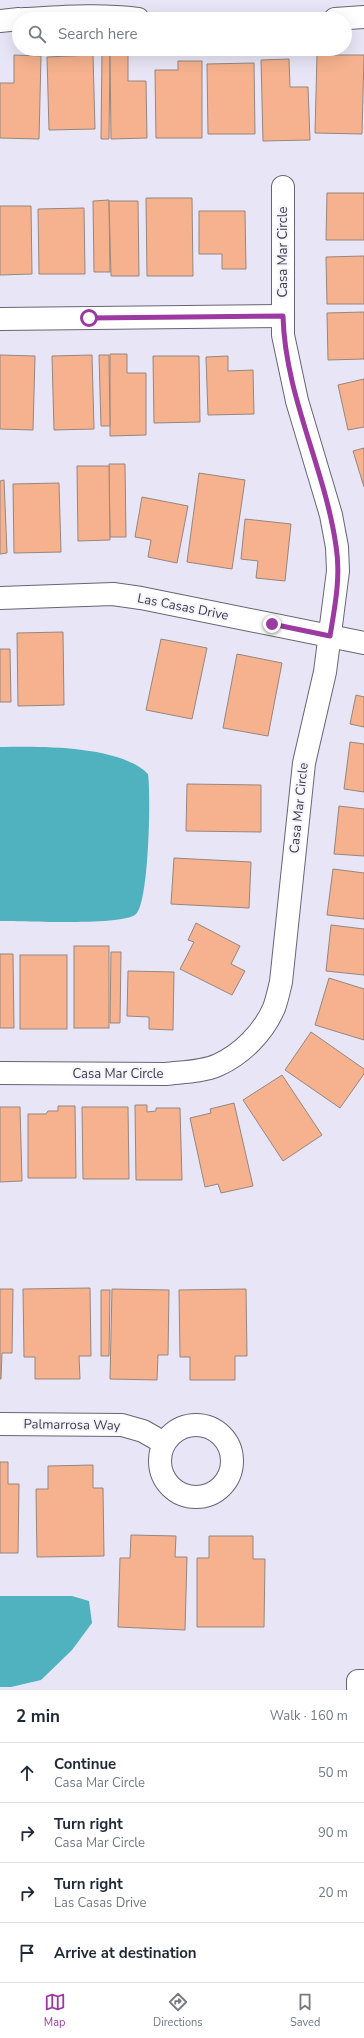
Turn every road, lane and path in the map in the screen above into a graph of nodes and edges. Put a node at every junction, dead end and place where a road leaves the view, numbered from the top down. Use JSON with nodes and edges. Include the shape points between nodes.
{"nodes":[{"id":1,"x":364,"y":17,"type":"edge"},
{"id":2,"x":352,"y":18,"type":"edge"},
{"id":3,"x":12,"y":20,"type":"edge"},
{"id":4,"x":0,"y":21,"type":"edge"},
{"id":5,"x":284,"y":187,"type":"dead end"},
{"id":6,"x":283,"y":316,"type":"junction"},
{"id":7,"x":0,"y":319,"type":"edge"},
{"id":8,"x":0,"y":598,"type":"edge"},
{"id":9,"x":330,"y":636,"type":"junction"},
{"id":10,"x":364,"y":643,"type":"edge"},
{"id":11,"x":0,"y":1073,"type":"edge"},
{"id":12,"x":0,"y":1424,"type":"edge"},
{"id":13,"x":164,"y":1443,"type":"dead end"},
{"id":14,"x":364,"y":1681,"type":"edge"},
{"id":15,"x":358,"y":1690,"type":"edge"}],
"edges":[{"from":1,"to":2,"type":"street"},
{"from":3,"to":4,"type":"street"},
{"from":5,"to":6,"type":"street","name":"Casa Mar Circle"},
{"from":6,"to":7,"type":"street","name":"Casa Mar Circle"},
{"from":6,"to":9,"type":"street","name":"Casa Mar Circle","via":[[288,363],[331,515],[337,547],[338,571]]},
{"from":8,"to":9,"type":"street","name":"Las Casas Drive","via":[[113,594]]},
{"from":9,"to":10,"type":"street","name":"Las Casas Drive"},
{"from":9,"to":11,"type":"street","name":"Casa Mar Circle","via":[[325,672],[304,763],[281,982],[274,1008],[260,1033],[243,1049],[218,1065],[194,1071],[166,1074]]},
{"from":12,"to":13,"type":"street","name":"Palmarrosa Way","via":[[122,1425],[143,1431]]},
{"from":14,"to":15,"type":"street","via":[[358,1681]]}]}
